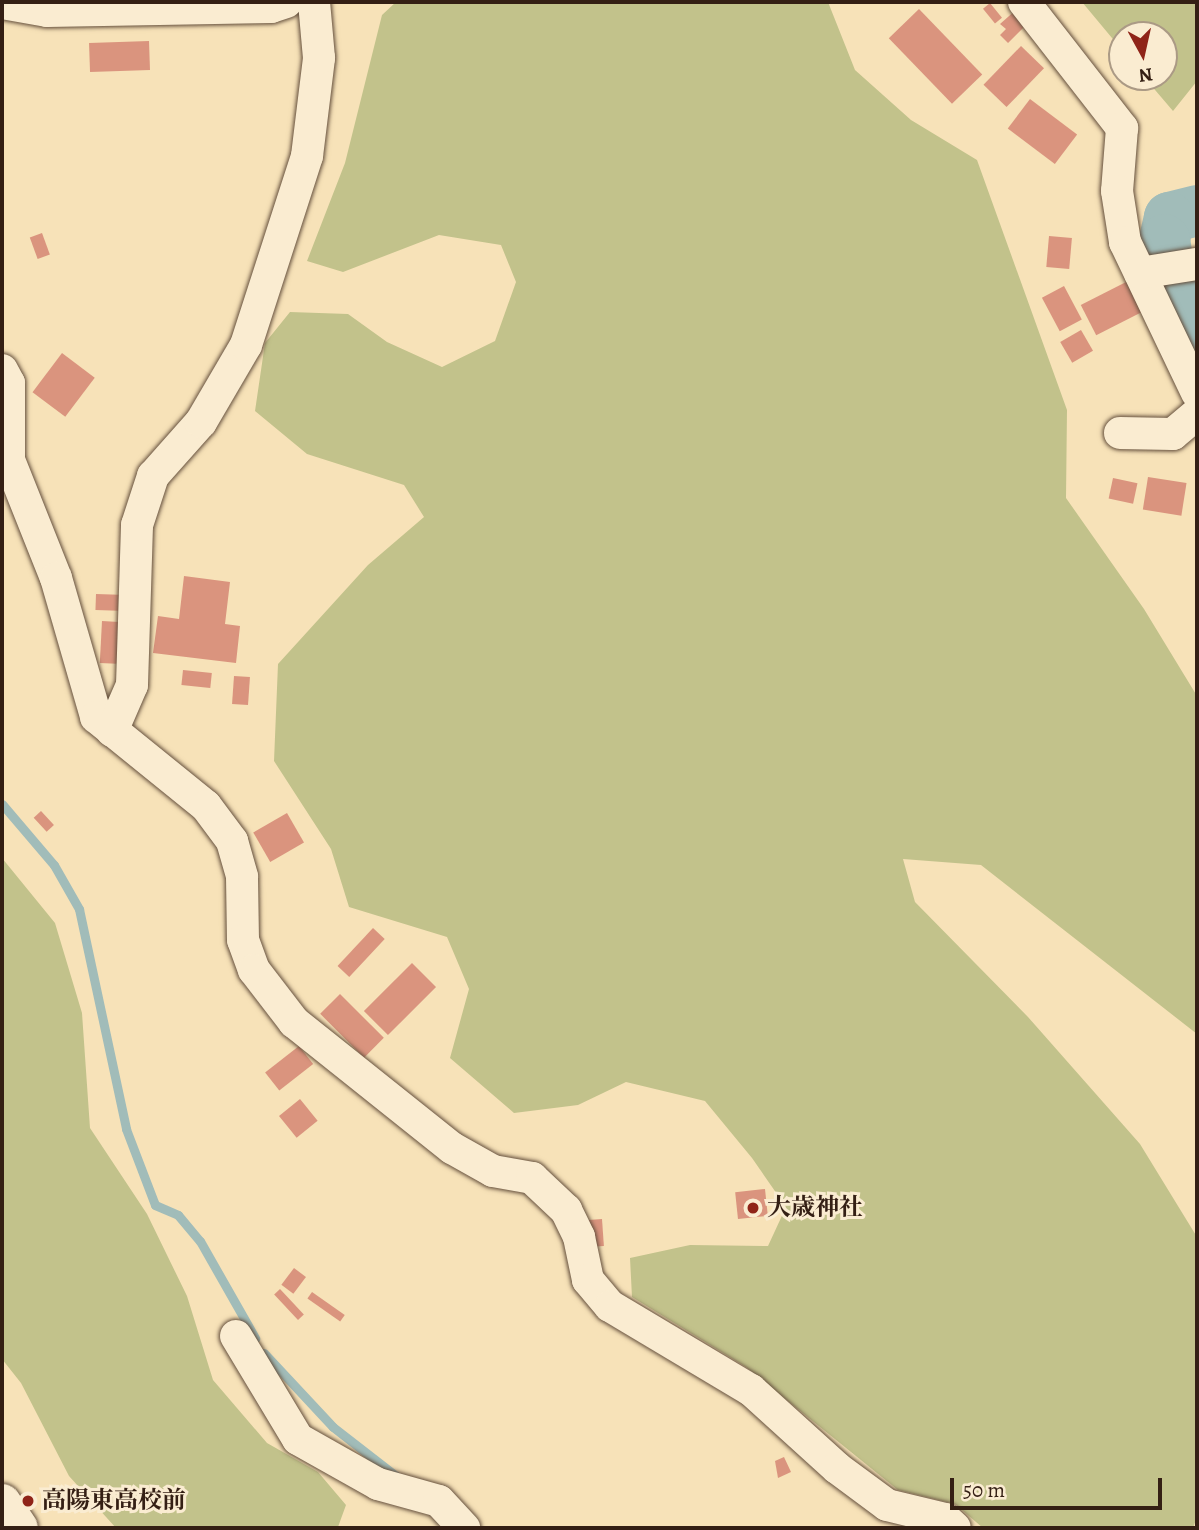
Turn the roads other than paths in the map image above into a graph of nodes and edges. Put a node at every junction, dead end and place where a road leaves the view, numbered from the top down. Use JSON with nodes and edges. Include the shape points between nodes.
{"nodes":[{"id":1,"x":286,"y":2,"type":"edge"},
{"id":2,"x":313,"y":2,"type":"edge"},
{"id":3,"x":1024,"y":2,"type":"edge"},
{"id":4,"x":2,"y":3,"type":"edge"},
{"id":5,"x":1197,"y":264,"type":"edge"},
{"id":6,"x":1140,"y":273,"type":"junction"},
{"id":7,"x":2,"y":370,"type":"edge"},
{"id":8,"x":1197,"y":393,"type":"edge"},
{"id":9,"x":1197,"y":414,"type":"edge"},
{"id":10,"x":1120,"y":433,"type":"dead end"},
{"id":11,"x":112,"y":731,"type":"junction"},
{"id":12,"x":236,"y":1336,"type":"dead end"},
{"id":13,"x":2,"y":1503,"type":"edge"},
{"id":14,"x":19,"y":1528,"type":"edge"},
{"id":15,"x":464,"y":1528,"type":"edge"},
{"id":16,"x":955,"y":1528,"type":"edge"}],
"edges":[{"from":1,"to":4,"type":"street","via":[[271,7],[47,11]]},
{"from":2,"to":11,"type":"street","via":[[320,58],[307,156],[246,345],[201,422],[153,476],[137,525],[132,685]]},
{"from":3,"to":6,"type":"street","via":[[1122,128],[1117,191],[1125,242]]},
{"from":5,"to":6,"type":"street"},
{"from":6,"to":8,"type":"street"},
{"from":7,"to":11,"type":"street","via":[[9,383],[9,460],[69,615],[93,709]]},
{"from":9,"to":10,"type":"street","via":[[1173,434]]},
{"from":11,"to":16,"type":"street","via":[[205,806],[232,841],[242,877],[243,940],[254,970],[293,1022],[452,1148],[493,1171],[532,1178],[566,1210],[579,1237],[588,1280],[610,1306],[751,1390],[837,1468],[887,1505],[945,1519]]},
{"from":12,"to":15,"type":"street","via":[[298,1439],[378,1484],[439,1501]]},
{"from":13,"to":14,"type":"street"}]}
